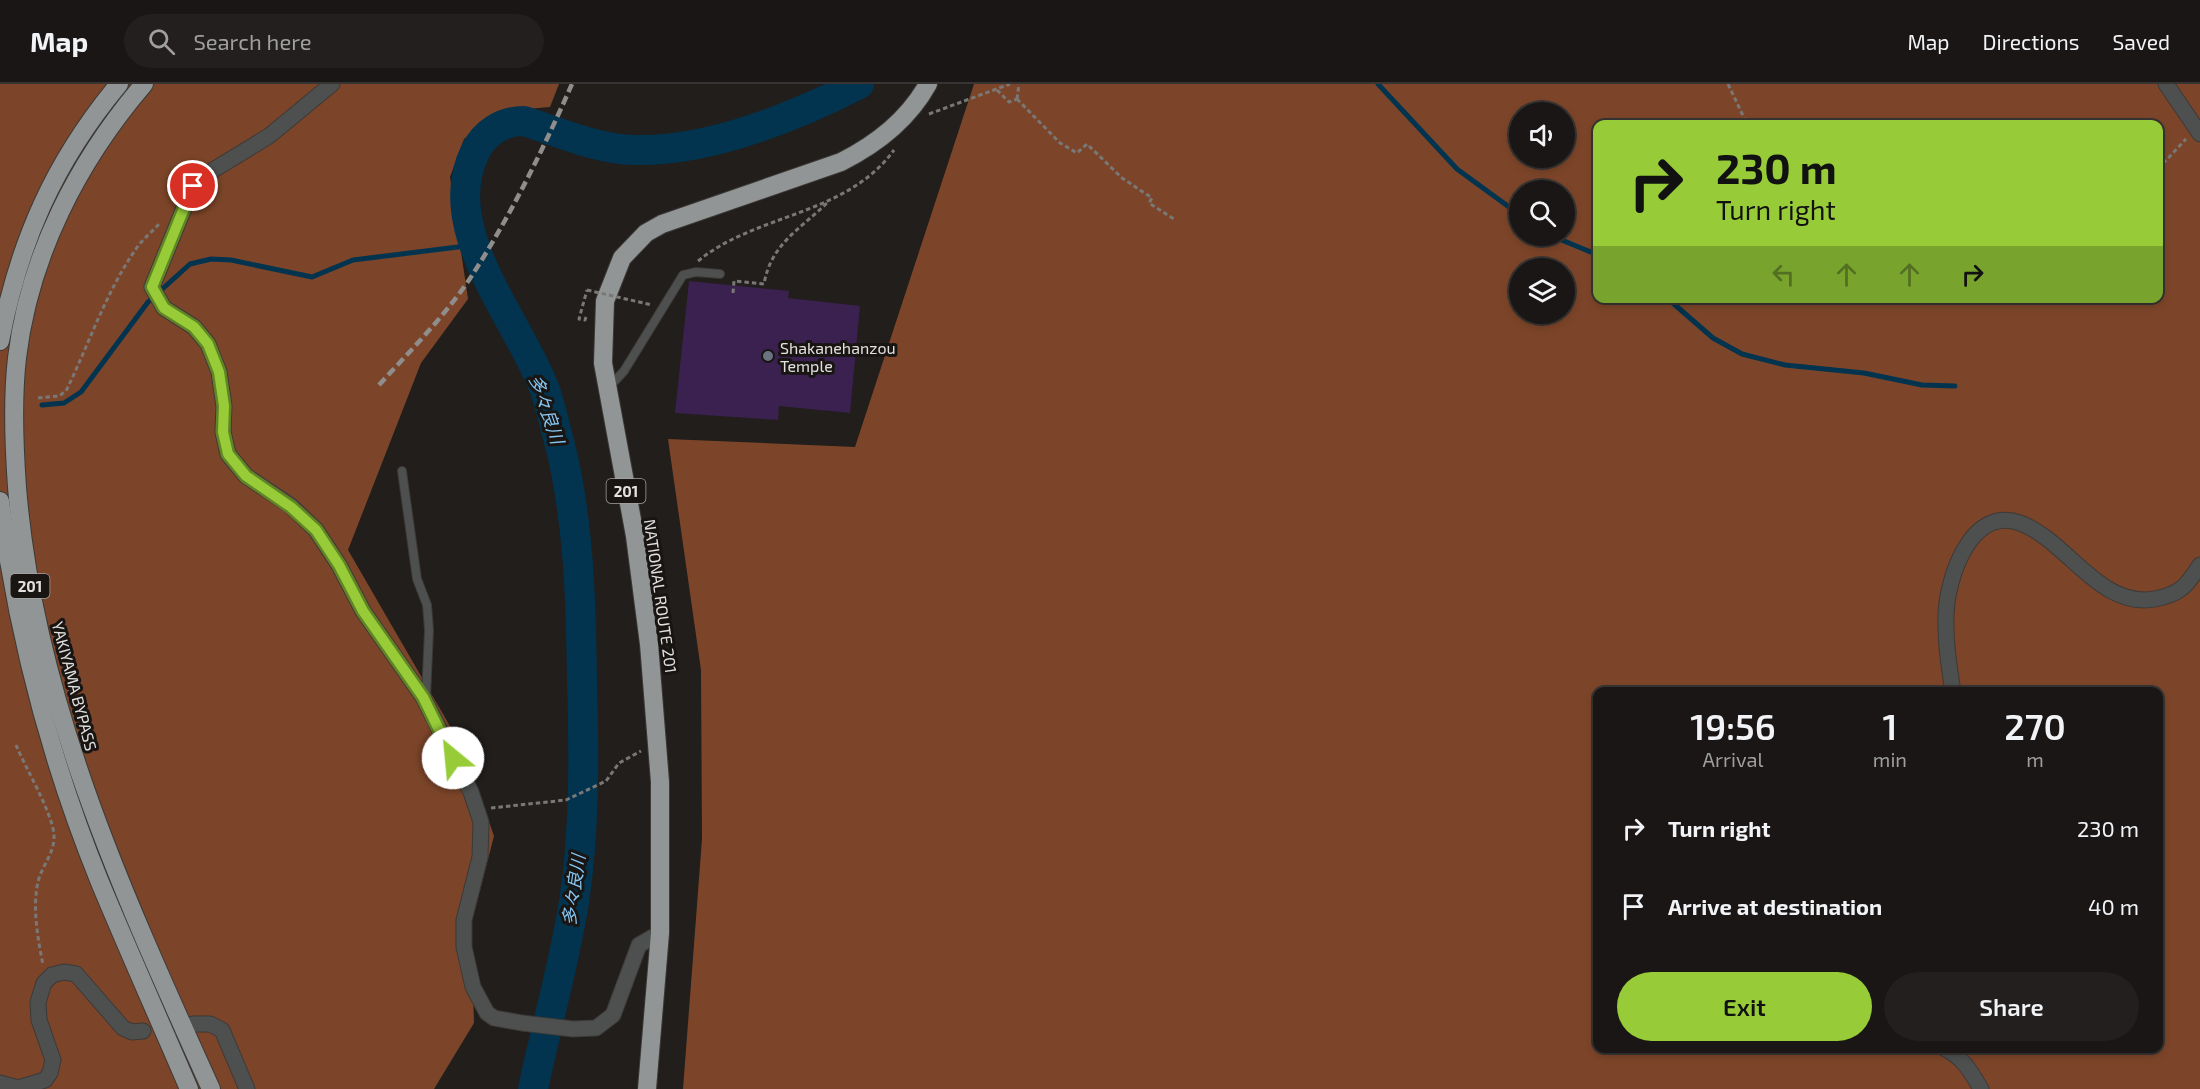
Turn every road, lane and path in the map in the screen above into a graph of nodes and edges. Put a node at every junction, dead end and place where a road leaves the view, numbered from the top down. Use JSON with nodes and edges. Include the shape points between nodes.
{"nodes":[{"id":1,"x":119,"y":84,"type":"edge"},
{"id":2,"x":144,"y":84,"type":"edge"},
{"id":3,"x":332,"y":84,"type":"edge"},
{"id":4,"x":928,"y":84,"type":"edge"},
{"id":5,"x":1019,"y":84,"type":"edge"},
{"id":6,"x":1728,"y":84,"type":"edge"},
{"id":7,"x":2166,"y":84,"type":"edge"},
{"id":8,"x":997,"y":90,"type":"dead end"},
{"id":9,"x":1017,"y":99,"type":"junction"},
{"id":10,"x":1745,"y":120,"type":"edge"},
{"id":11,"x":2198,"y":131,"type":"edge"},
{"id":12,"x":2163,"y":164,"type":"edge"},
{"id":13,"x":829,"y":201,"type":"dead end"},
{"id":14,"x":164,"y":218,"type":"dead end"},
{"id":15,"x":1174,"y":219,"type":"dead end"},
{"id":16,"x":720,"y":274,"type":"dead end"},
{"id":17,"x":733,"y":292,"type":"dead end"},
{"id":18,"x":590,"y":301,"type":"dead end"},
{"id":19,"x":652,"y":305,"type":"dead end"},
{"id":20,"x":0,"y":341,"type":"edge"},
{"id":21,"x":607,"y":389,"type":"junction"},
{"id":22,"x":38,"y":398,"type":"dead end"},
{"id":23,"x":402,"y":471,"type":"dead end"},
{"id":24,"x":0,"y":501,"type":"edge"},
{"id":25,"x":2200,"y":565,"type":"edge"},
{"id":26,"x":1952,"y":687,"type":"edge"},
{"id":27,"x":425,"y":702,"type":"junction"},
{"id":28,"x":658,"y":743,"type":"junction"},
{"id":29,"x":16,"y":745,"type":"dead end"},
{"id":30,"x":478,"y":811,"type":"junction"},
{"id":31,"x":660,"y":933,"type":"junction"},
{"id":32,"x":48,"y":979,"type":"junction"},
{"id":33,"x":193,"y":1024,"type":"dead end"},
{"id":34,"x":142,"y":1031,"type":"dead end"},
{"id":35,"x":1954,"y":1053,"type":"edge"},
{"id":36,"x":0,"y":1083,"type":"edge"},
{"id":37,"x":189,"y":1089,"type":"edge"},
{"id":38,"x":211,"y":1089,"type":"edge"},
{"id":39,"x":247,"y":1089,"type":"edge"},
{"id":40,"x":647,"y":1089,"type":"edge"},
{"id":41,"x":1981,"y":1089,"type":"edge"}],
"edges":[{"from":1,"to":20,"type":"highway","via":[[71,148],[37,212],[12,280]]},
{"from":2,"to":38,"type":"highway","name":"YAKIYAMA BYPASS","number":"201","via":[[89,158],[54,222],[44,249],[29,296],[17,357],[15,453],[21,540],[39,631],[82,784],[115,873]]},
{"from":3,"to":27,"type":"street","via":[[268,136],[193,186],[152,287],[164,308],[194,327],[208,344],[219,372],[228,454],[246,476],[316,530],[363,611]]},
{"from":4,"to":21,"type":"highway","name":"NATIONAL ROUTE 201","number":"201","via":[[904,118],[863,151],[678,217],[646,234],[633,246],[622,258],[605,301],[602,343]]},
{"from":5,"to":9,"type":"path"},
{"from":6,"to":10,"type":"path"},
{"from":7,"to":11,"type":"street"},
{"from":8,"to":9,"type":"path","via":[[1009,102]]},
{"from":9,"to":15,"type":"path","via":[[1060,143],[1077,153],[1087,144],[1122,178],[1152,198],[1149,203]]},
{"from":11,"to":12,"type":"path"},
{"from":13,"to":17,"type":"path","via":[[789,235],[774,254],[764,284],[734,281]]},
{"from":14,"to":22,"type":"path","via":[[126,265],[104,304],[66,391]]},
{"from":16,"to":21,"type":"lane","via":[[683,275],[624,371]]},
{"from":18,"to":19,"type":"path","bridge":true,"via":[[585,320],[579,318],[587,290]]},
{"from":21,"to":28,"type":"highway","name":"NATIONAL ROUTE 201","number":"201","via":[[635,536]]},
{"from":23,"to":27,"type":"lane","via":[[417,579],[427,605]]},
{"from":24,"to":37,"type":"highway","number":"201","via":[[22,633],[66,788],[99,878]]},
{"from":25,"to":26,"type":"street","via":[[2188,584],[2173,595],[2150,600],[2125,597],[2109,590],[2026,526],[1994,520],[1975,532],[1962,553],[1952,583],[1946,632]]},
{"from":27,"to":30,"type":"street"},
{"from":28,"to":30,"type":"path","via":[[619,763],[606,781],[567,800]]},
{"from":28,"to":31,"type":"highway","name":"NATIONAL ROUTE 201","number":"201"},
{"from":29,"to":32,"type":"path","via":[[50,816],[54,833],[54,849],[36,893],[38,935]]},
{"from":30,"to":31,"type":"street","via":[[480,856],[464,920],[464,947],[473,987],[494,1018],[573,1029],[596,1028],[613,1015],[639,945]]},
{"from":31,"to":40,"type":"highway","name":"NATIONAL ROUTE 201","number":"201"},
{"from":32,"to":34,"type":"street","via":[[64,972],[76,974],[123,1028]]},
{"from":32,"to":36,"type":"street","via":[[38,1002],[39,1020],[53,1060],[50,1073],[45,1080],[18,1088]]},
{"from":33,"to":39,"type":"street","via":[[210,1023],[222,1030]]},
{"from":35,"to":41,"type":"street"}]}
